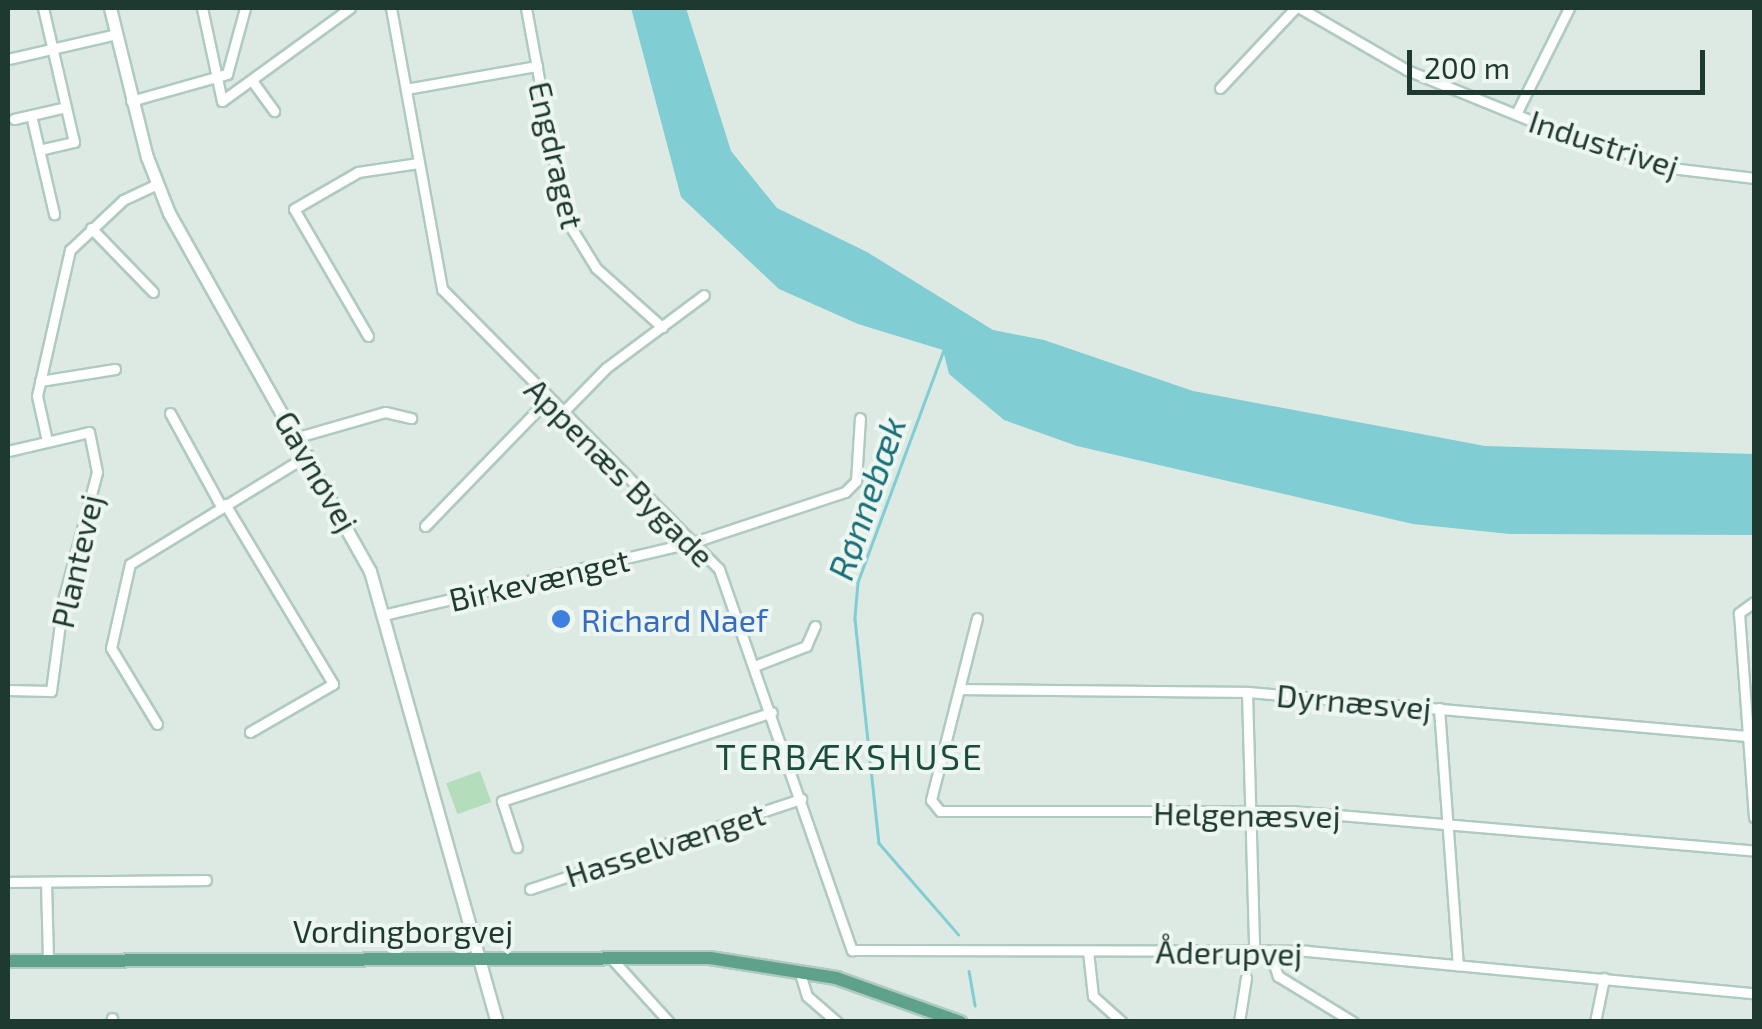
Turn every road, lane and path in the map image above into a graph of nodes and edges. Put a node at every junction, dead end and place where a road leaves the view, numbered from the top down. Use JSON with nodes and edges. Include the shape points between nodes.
{"nodes":[{"id":1,"x":43,"y":8,"type":"edge"},
{"id":2,"x":110,"y":8,"type":"edge"},
{"id":3,"x":202,"y":8,"type":"edge"},
{"id":4,"x":245,"y":8,"type":"edge"},
{"id":5,"x":350,"y":8,"type":"edge"},
{"id":6,"x":391,"y":8,"type":"edge"},
{"id":7,"x":526,"y":8,"type":"edge"},
{"id":8,"x":1298,"y":8,"type":"edge"},
{"id":9,"x":1569,"y":8,"type":"edge"},
{"id":10,"x":116,"y":34,"type":"junction"},
{"id":11,"x":52,"y":49,"type":"junction"},
{"id":12,"x":8,"y":60,"type":"edge"},
{"id":13,"x":537,"y":66,"type":"junction"},
{"id":14,"x":219,"y":80,"type":"junction"},
{"id":15,"x":255,"y":80,"type":"junction"},
{"id":16,"x":1220,"y":88,"type":"dead end"},
{"id":17,"x":406,"y":89,"type":"junction"},
{"id":18,"x":131,"y":101,"type":"junction"},
{"id":19,"x":66,"y":106,"type":"junction"},
{"id":20,"x":274,"y":110,"type":"dead end"},
{"id":21,"x":1516,"y":114,"type":"junction"},
{"id":22,"x":31,"y":115,"type":"junction"},
{"id":23,"x":14,"y":119,"type":"dead end"},
{"id":24,"x":39,"y":150,"type":"junction"},
{"id":25,"x":418,"y":163,"type":"junction"},
{"id":26,"x":1754,"y":178,"type":"edge"},
{"id":27,"x":157,"y":184,"type":"junction"},
{"id":28,"x":54,"y":214,"type":"dead end"},
{"id":29,"x":91,"y":228,"type":"junction"},
{"id":30,"x":153,"y":292,"type":"dead end"},
{"id":31,"x":704,"y":295,"type":"dead end"},
{"id":32,"x":662,"y":326,"type":"junction"},
{"id":33,"x":368,"y":336,"type":"dead end"},
{"id":34,"x":114,"y":369,"type":"dead end"},
{"id":35,"x":40,"y":380,"type":"junction"},
{"id":36,"x":547,"y":400,"type":"junction"},
{"id":37,"x":170,"y":412,"type":"dead end"},
{"id":38,"x":562,"y":414,"type":"junction"},
{"id":39,"x":411,"y":418,"type":"dead end"},
{"id":40,"x":860,"y":418,"type":"dead end"},
{"id":41,"x":298,"y":438,"type":"junction"},
{"id":42,"x":47,"y":441,"type":"junction"},
{"id":43,"x":8,"y":450,"type":"edge"},
{"id":44,"x":308,"y":455,"type":"junction"},
{"id":45,"x":223,"y":505,"type":"junction"},
{"id":46,"x":425,"y":526,"type":"dead end"},
{"id":47,"x":694,"y":542,"type":"junction"},
{"id":48,"x":1754,"y":602,"type":"edge"},
{"id":49,"x":383,"y":615,"type":"junction"},
{"id":50,"x":977,"y":618,"type":"dead end"},
{"id":51,"x":814,"y":626,"type":"dead end"},
{"id":52,"x":756,"y":665,"type":"junction"},
{"id":53,"x":960,"y":688,"type":"junction"},
{"id":54,"x":8,"y":690,"type":"edge"},
{"id":55,"x":1247,"y":692,"type":"junction"},
{"id":56,"x":1439,"y":708,"type":"junction"},
{"id":57,"x":772,"y":712,"type":"junction"},
{"id":58,"x":156,"y":724,"type":"dead end"},
{"id":59,"x":250,"y":732,"type":"dead end"},
{"id":60,"x":1748,"y":736,"type":"junction"},
{"id":61,"x":801,"y":798,"type":"junction"},
{"id":62,"x":1252,"y":812,"type":"junction"},
{"id":63,"x":1754,"y":817,"type":"edge"},
{"id":64,"x":1446,"y":826,"type":"junction"},
{"id":65,"x":517,"y":847,"type":"dead end"},
{"id":66,"x":1754,"y":852,"type":"edge"},
{"id":67,"x":206,"y":880,"type":"dead end"},
{"id":68,"x":8,"y":882,"type":"edge"},
{"id":69,"x":46,"y":882,"type":"junction"},
{"id":70,"x":530,"y":889,"type":"dead end"},
{"id":71,"x":852,"y":950,"type":"joint"},
{"id":72,"x":1254,"y":950,"type":"junction"},
{"id":73,"x":1270,"y":950,"type":"junction"},
{"id":74,"x":1088,"y":951,"type":"junction"},
{"id":75,"x":479,"y":956,"type":"junction"},
{"id":76,"x":612,"y":959,"type":"junction"},
{"id":77,"x":8,"y":961,"type":"edge"},
{"id":78,"x":48,"y":961,"type":"junction"},
{"id":79,"x":1458,"y":965,"type":"junction"},
{"id":80,"x":799,"y":969,"type":"junction"},
{"id":81,"x":1246,"y":978,"type":"dead end"},
{"id":82,"x":1604,"y":978,"type":"junction"},
{"id":83,"x":1754,"y":993,"type":"edge"},
{"id":84,"x":497,"y":1022,"type":"edge"},
{"id":85,"x":669,"y":1022,"type":"edge"},
{"id":86,"x":838,"y":1022,"type":"edge"},
{"id":87,"x":960,"y":1022,"type":"edge"},
{"id":88,"x":1122,"y":1022,"type":"edge"},
{"id":89,"x":1239,"y":1022,"type":"edge"},
{"id":90,"x":1353,"y":1022,"type":"edge"},
{"id":91,"x":1594,"y":1022,"type":"edge"}],
"edges":[{"from":1,"to":11,"type":"street"},
{"from":2,"to":10,"type":"street","name":"Gavnøvej"},
{"from":3,"to":14,"type":"street"},
{"from":4,"to":14,"type":"street","via":[[227,74]]},
{"from":5,"to":15,"type":"street"},
{"from":6,"to":17,"type":"street","name":"Appenæs Bygade"},
{"from":7,"to":13,"type":"street","name":"Engdraget"},
{"from":8,"to":16,"type":"street","name":"Industrivej"},
{"from":8,"to":21,"type":"street","name":"Industrivej","via":[[1407,70]]},
{"from":9,"to":21,"type":"street"},
{"from":10,"to":11,"type":"street"},
{"from":10,"to":18,"type":"street","name":"Gavnøvej"},
{"from":11,"to":12,"type":"street"},
{"from":11,"to":19,"type":"street"},
{"from":13,"to":17,"type":"street"},
{"from":13,"to":32,"type":"street","name":"Engdraget","via":[[564,216],[576,243]]},
{"from":14,"to":15,"type":"street","via":[[222,101]]},
{"from":14,"to":18,"type":"street"},
{"from":15,"to":20,"type":"street"},
{"from":17,"to":25,"type":"street","name":"Appenæs Bygade"},
{"from":18,"to":27,"type":"street","name":"Gavnøvej"},
{"from":19,"to":22,"type":"street"},
{"from":19,"to":24,"type":"street","via":[[74,142]]},
{"from":21,"to":26,"type":"street","name":"Industrivej","via":[[1671,168]]},
{"from":22,"to":23,"type":"street"},
{"from":22,"to":24,"type":"street"},
{"from":24,"to":28,"type":"street"},
{"from":25,"to":33,"type":"street","via":[[358,172],[294,208]]},
{"from":25,"to":36,"type":"street","name":"Appenæs Bygade","via":[[436,268],[450,304]]},
{"from":27,"to":29,"type":"street","via":[[123,200]]},
{"from":27,"to":41,"type":"street","name":"Gavnøvej"},
{"from":29,"to":30,"type":"street"},
{"from":29,"to":35,"type":"street","via":[[70,250]]},
{"from":31,"to":32,"type":"street"},
{"from":32,"to":38,"type":"street","via":[[606,368]]},
{"from":34,"to":35,"type":"street"},
{"from":35,"to":42,"type":"street"},
{"from":36,"to":38,"type":"street","name":"Appenæs Bygade"},
{"from":36,"to":46,"type":"street"},
{"from":37,"to":45,"type":"street"},
{"from":38,"to":47,"type":"street","name":"Appenæs Bygade"},
{"from":39,"to":41,"type":"street","via":[[384,412]]},
{"from":40,"to":47,"type":"street","name":"Birkevænget","via":[[852,488]]},
{"from":41,"to":44,"type":"street","name":"Gavnøvej"},
{"from":42,"to":43,"type":"street","name":"Plantevej"},
{"from":42,"to":54,"type":"street","name":"Plantevej","via":[[90,432],[97,472],[63,601],[51,691]]},
{"from":44,"to":45,"type":"street"},
{"from":44,"to":49,"type":"street","name":"Gavnøvej","via":[[360,547]]},
{"from":45,"to":58,"type":"street","via":[[130,564],[112,648]]},
{"from":45,"to":59,"type":"street","via":[[332,684]]},
{"from":47,"to":49,"type":"street","name":"Birkevænget"},
{"from":47,"to":52,"type":"street","name":"Appenæs Bygade","via":[[730,588]]},
{"from":48,"to":60,"type":"street","via":[[1742,606]]},
{"from":49,"to":75,"type":"street","name":"Gavnøvej"},
{"from":50,"to":53,"type":"street","name":"Helgenæsvej"},
{"from":51,"to":52,"type":"street","via":[[806,646]]},
{"from":52,"to":57,"type":"street","name":"Appenæs Bygade"},
{"from":53,"to":55,"type":"street","name":"Dyrnæsvej"},
{"from":53,"to":62,"type":"street","name":"Helgenæsvej","via":[[931,800],[940,811]]},
{"from":55,"to":56,"type":"street","name":"Dyrnæsvej"},
{"from":55,"to":62,"type":"street"},
{"from":56,"to":60,"type":"street","name":"Dyrnæsvej"},
{"from":56,"to":64,"type":"street"},
{"from":57,"to":61,"type":"street","name":"Appenæs Bygade"},
{"from":57,"to":65,"type":"street","via":[[502,801]]},
{"from":60,"to":63,"type":"street"},
{"from":61,"to":70,"type":"street","name":"Hasselvænget"},
{"from":61,"to":71,"type":"street","name":"Appenæs Bygade"},
{"from":62,"to":64,"type":"street","name":"Helgenæsvej"},
{"from":62,"to":72,"type":"street"},
{"from":64,"to":66,"type":"street","name":"Helgenæsvej"},
{"from":64,"to":79,"type":"street"},
{"from":67,"to":69,"type":"street"},
{"from":68,"to":69,"type":"street"},
{"from":69,"to":78,"type":"street"},
{"from":71,"to":74,"type":"street","name":"Åderupvej"},
{"from":72,"to":73,"type":"street","name":"Åderupvej"},
{"from":72,"to":74,"type":"street","name":"Åderupvej"},
{"from":73,"to":79,"type":"street","name":"Åderupvej"},
{"from":73,"to":90,"type":"street","via":[[1278,976]]},
{"from":74,"to":88,"type":"street","via":[[1092,996]]},
{"from":75,"to":76,"type":"main road","name":"Vordingborgvej"},
{"from":75,"to":78,"type":"main road","name":"Vordingborgvej"},
{"from":75,"to":84,"type":"street","name":"Gavnøvej"},
{"from":76,"to":80,"type":"main road","name":"Vordingborgvej","via":[[710,958]]},
{"from":76,"to":85,"type":"street"},
{"from":77,"to":78,"type":"main road","name":"Vordingborgvej"},
{"from":79,"to":82,"type":"street","name":"Åderupvej"},
{"from":80,"to":86,"type":"street","via":[[807,996]]},
{"from":80,"to":87,"type":"main road","name":"Vordingborgvej","via":[[913,1001]]},
{"from":81,"to":89,"type":"street"},
{"from":82,"to":83,"type":"street","name":"Åderupvej"},
{"from":82,"to":91,"type":"street"}]}
